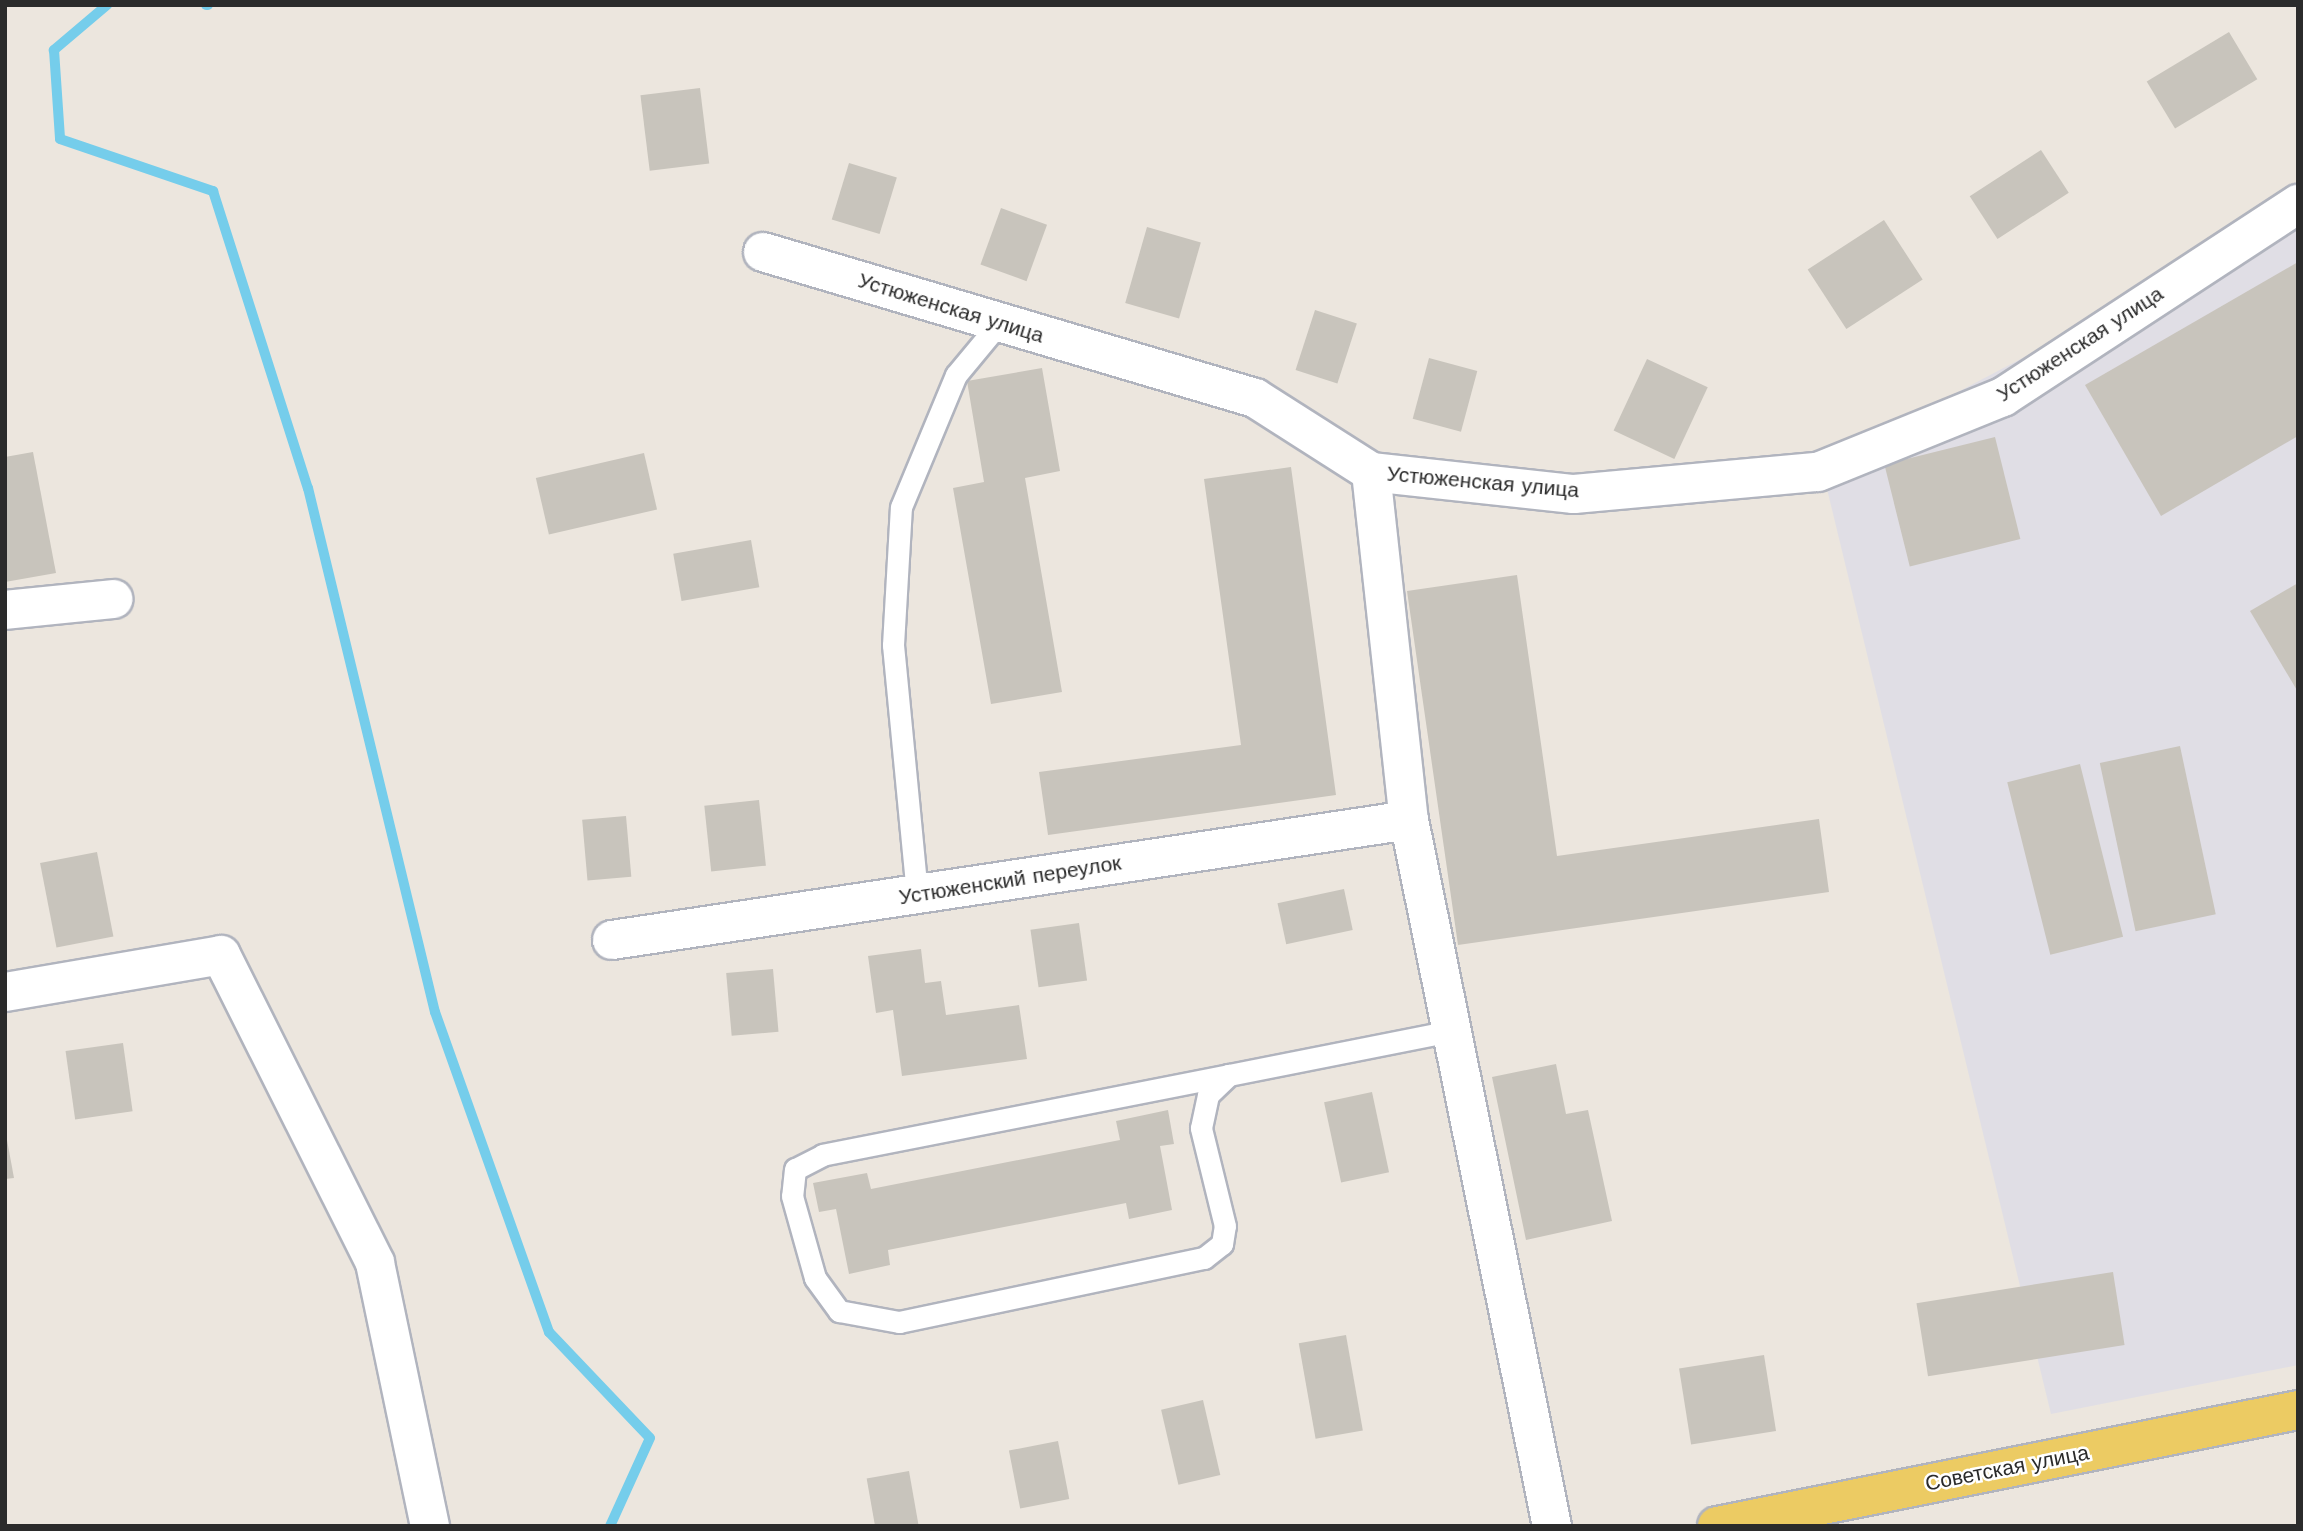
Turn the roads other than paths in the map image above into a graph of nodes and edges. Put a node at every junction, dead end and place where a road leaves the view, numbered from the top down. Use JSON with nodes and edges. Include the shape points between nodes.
{"nodes":[{"id":1,"x":2298,"y":204,"type":"edge"},
{"id":2,"x":763,"y":252,"type":"dead end"},
{"id":3,"x":1000,"y":322,"type":"junction"},
{"id":4,"x":1371,"y":472,"type":"junction"},
{"id":5,"x":113,"y":599,"type":"dead end"},
{"id":6,"x":5,"y":610,"type":"edge"},
{"id":7,"x":1409,"y":820,"type":"junction"},
{"id":8,"x":917,"y":894,"type":"junction"},
{"id":9,"x":612,"y":940,"type":"dead end"},
{"id":10,"x":5,"y":992,"type":"edge"},
{"id":11,"x":1451,"y":1031,"type":"junction"},
{"id":12,"x":1228,"y":1075,"type":"junction"},
{"id":13,"x":2298,"y":1410,"type":"edge"},
{"id":14,"x":430,"y":1526,"type":"edge"},
{"id":15,"x":1552,"y":1526,"type":"edge"},
{"id":16,"x":1717,"y":1526,"type":"edge"}],
"edges":[{"from":1,"to":4,"type":"street","name":"Устюженская улица","via":[[2003,397],[1818,472],[1574,494]]},
{"from":2,"to":3,"type":"street","name":"Устюженская улица"},
{"from":3,"to":4,"type":"street","name":"Устюженская улица","via":[[1255,398]]},
{"from":3,"to":8,"type":"lane","via":[[956,375],[901,507],[893,645]]},
{"from":4,"to":7,"type":"street"},
{"from":5,"to":6,"type":"street"},
{"from":7,"to":8,"type":"street","name":"Устюженский переулок"},
{"from":7,"to":11,"type":"street"},
{"from":8,"to":9,"type":"street","name":"Устюженский переулок"},
{"from":10,"to":14,"type":"street","via":[[220,955],[375,1262]]},
{"from":11,"to":12,"type":"lane"},
{"from":11,"to":15,"type":"street"},
{"from":12,"to":12,"type":"lane","via":[[1208,1095],[1201,1128],[1225,1226],[1222,1244],[1204,1258],[899,1322],[839,1311],[815,1278],[792,1196],[795,1170],[813,1160]]},
{"from":13,"to":16,"type":"main road","name":"Советская улица"}]}
